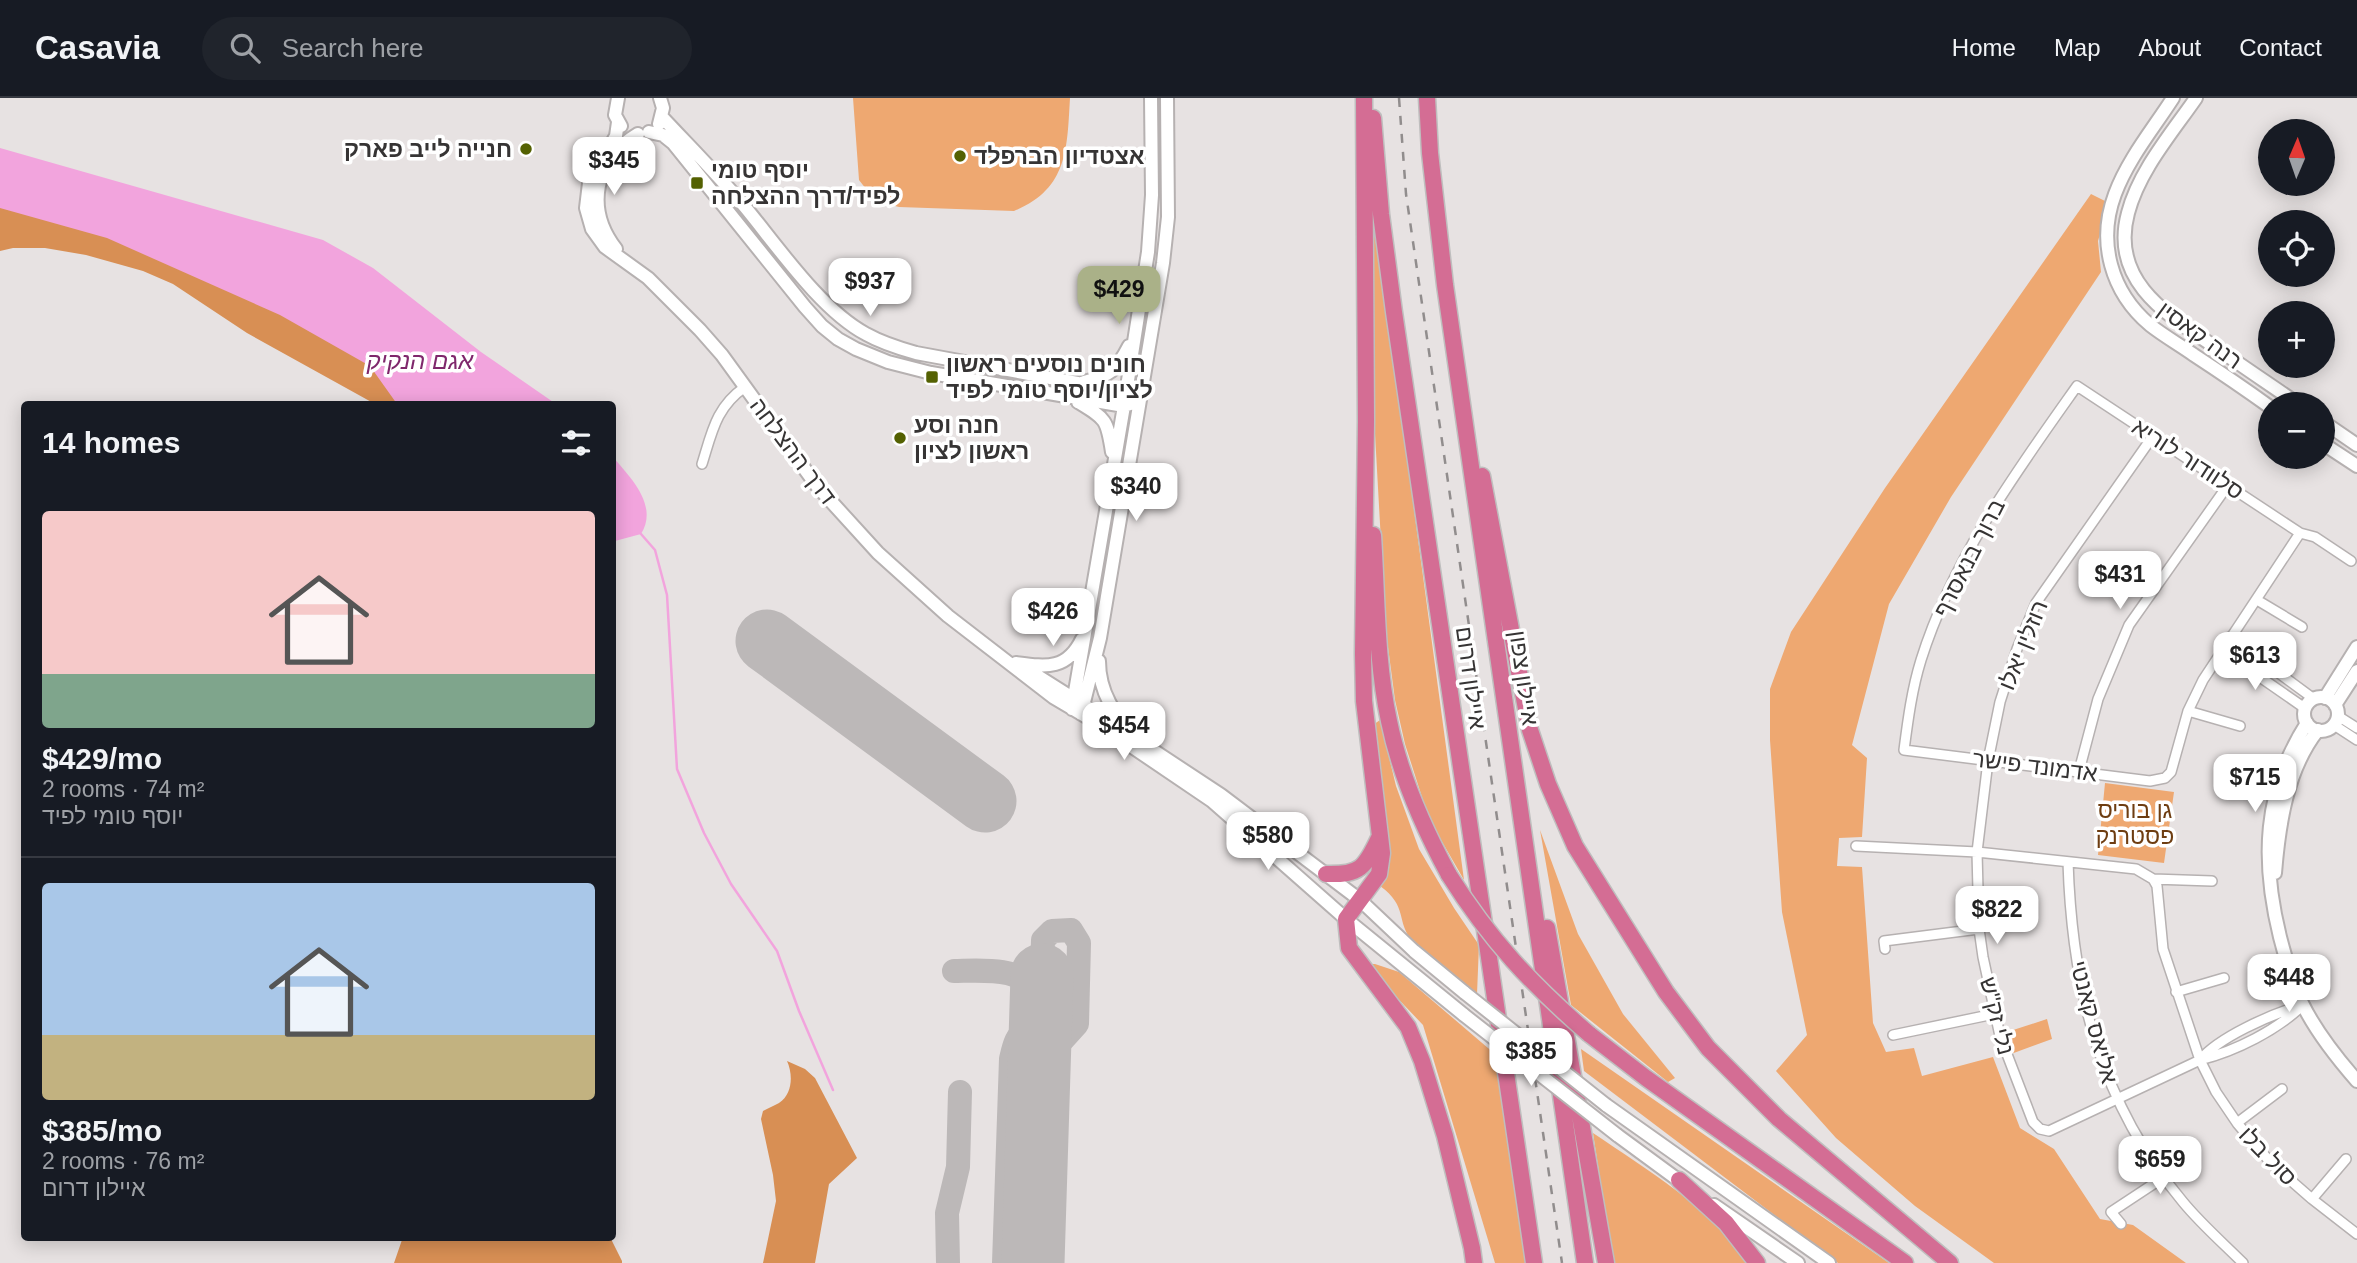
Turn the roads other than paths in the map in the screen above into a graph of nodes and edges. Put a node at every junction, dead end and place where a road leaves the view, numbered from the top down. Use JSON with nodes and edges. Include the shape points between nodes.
{"nodes":[{"id":1,"x":618,"y":98,"type":"edge"},
{"id":2,"x":660,"y":98,"type":"edge"},
{"id":3,"x":1151,"y":98,"type":"edge"},
{"id":4,"x":1167,"y":98,"type":"edge"},
{"id":5,"x":1364,"y":98,"type":"edge"},
{"id":6,"x":1371,"y":98,"type":"edge"},
{"id":7,"x":1427,"y":98,"type":"edge"},
{"id":8,"x":2173,"y":98,"type":"edge"},
{"id":9,"x":2196,"y":98,"type":"edge"},
{"id":10,"x":662,"y":117,"type":"junction"},
{"id":11,"x":618,"y":122,"type":"junction"},
{"id":12,"x":644,"y":133,"type":"junction"},
{"id":13,"x":625,"y":260,"type":"junction"},
{"id":14,"x":1445,"y":285,"type":"junction"},
{"id":15,"x":1134,"y":336,"type":"junction"},
{"id":16,"x":1079,"y":383,"type":"junction"},
{"id":17,"x":2077,"y":386,"type":"joint"},
{"id":18,"x":746,"y":387,"type":"junction"},
{"id":19,"x":1126,"y":392,"type":"junction"},
{"id":20,"x":2280,"y":392,"type":"edge"},
{"id":21,"x":1072,"y":398,"type":"junction"},
{"id":22,"x":2258,"y":399,"type":"edge"},
{"id":23,"x":1140,"y":401,"type":"junction"},
{"id":24,"x":1124,"y":406,"type":"junction"},
{"id":25,"x":1366,"y":421,"type":"junction"},
{"id":26,"x":2335,"y":430,"type":"edge"},
{"id":27,"x":2153,"y":436,"type":"junction"},
{"id":28,"x":2357,"y":445,"type":"edge"},
{"id":29,"x":2335,"y":452,"type":"edge"},
{"id":30,"x":702,"y":464,"type":"dead end"},
{"id":31,"x":1114,"y":465,"type":"junction"},
{"id":32,"x":2357,"y":466,"type":"edge"},
{"id":33,"x":2228,"y":485,"type":"junction"},
{"id":34,"x":2300,"y":533,"type":"junction"},
{"id":35,"x":2351,"y":561,"type":"dead end"},
{"id":36,"x":2257,"y":600,"type":"junction"},
{"id":37,"x":2302,"y":627,"type":"dead end"},
{"id":38,"x":1087,"y":629,"type":"junction"},
{"id":39,"x":971,"y":633,"type":"junction"},
{"id":40,"x":2230,"y":637,"type":"junction"},
{"id":41,"x":1100,"y":638,"type":"junction"},
{"id":42,"x":2357,"y":647,"type":"edge"},
{"id":43,"x":2221,"y":650,"type":"junction"},
{"id":44,"x":1016,"y":663,"type":"junction"},
{"id":45,"x":2357,"y":671,"type":"edge"},
{"id":46,"x":1078,"y":706,"type":"junction"},
{"id":47,"x":2325,"y":709,"type":"junction"},
{"id":48,"x":2189,"y":711,"type":"junction"},
{"id":49,"x":2240,"y":726,"type":"dead end"},
{"id":50,"x":2313,"y":727,"type":"junction"},
{"id":51,"x":2357,"y":727,"type":"edge"},
{"id":52,"x":1134,"y":738,"type":"junction"},
{"id":53,"x":2357,"y":740,"type":"edge"},
{"id":54,"x":1904,"y":750,"type":"joint"},
{"id":55,"x":1988,"y":761,"type":"junction"},
{"id":56,"x":2079,"y":771,"type":"junction"},
{"id":57,"x":1516,"y":782,"type":"junction"},
{"id":58,"x":1380,"y":836,"type":"junction"},
{"id":59,"x":1856,"y":846,"type":"dead end"},
{"id":60,"x":1977,"y":852,"type":"junction"},
{"id":61,"x":2068,"y":862,"type":"junction"},
{"id":62,"x":1326,"y":874,"type":"junction"},
{"id":63,"x":2153,"y":878,"type":"junction"},
{"id":64,"x":2212,"y":881,"type":"dead end"},
{"id":65,"x":1360,"y":900,"type":"junction"},
{"id":66,"x":1346,"y":919,"type":"junction"},
{"id":67,"x":1979,"y":929,"type":"junction"},
{"id":68,"x":1885,"y":949,"type":"dead end"},
{"id":69,"x":2224,"y":978,"type":"dead end"},
{"id":70,"x":2176,"y":992,"type":"junction"},
{"id":71,"x":2303,"y":1005,"type":"junction"},
{"id":72,"x":1994,"y":1014,"type":"junction"},
{"id":73,"x":1894,"y":1035,"type":"dead end"},
{"id":74,"x":2200,"y":1060,"type":"junction"},
{"id":75,"x":2357,"y":1081,"type":"edge"},
{"id":76,"x":2282,"y":1089,"type":"dead end"},
{"id":77,"x":2115,"y":1099,"type":"junction"},
{"id":78,"x":2237,"y":1123,"type":"junction"},
{"id":79,"x":2346,"y":1159,"type":"dead end"},
{"id":80,"x":2164,"y":1177,"type":"junction"},
{"id":81,"x":1679,"y":1180,"type":"junction"},
{"id":82,"x":2312,"y":1199,"type":"junction"},
{"id":83,"x":2121,"y":1224,"type":"dead end"},
{"id":84,"x":2357,"y":1234,"type":"edge"},
{"id":85,"x":1474,"y":1263,"type":"edge"},
{"id":86,"x":1534,"y":1263,"type":"edge"},
{"id":87,"x":1585,"y":1263,"type":"edge"},
{"id":88,"x":1606,"y":1263,"type":"edge"},
{"id":89,"x":1757,"y":1263,"type":"edge"},
{"id":90,"x":1798,"y":1263,"type":"edge"},
{"id":91,"x":1829,"y":1263,"type":"edge"},
{"id":92,"x":1905,"y":1263,"type":"edge"},
{"id":93,"x":1950,"y":1263,"type":"edge"},
{"id":94,"x":2243,"y":1263,"type":"edge"}],
"edges":[{"from":1,"to":11,"type":"street"},
{"from":2,"to":10,"type":"street"},
{"from":3,"to":15,"type":"street","via":[[1148,252]]},
{"from":4,"to":23,"type":"street","via":[[1168,217]]},
{"from":5,"to":25,"type":"highway"},
{"from":6,"to":86,"type":"highway","name":"איילון דרום","via":[[1394,312]]},
{"from":7,"to":14,"type":"highway","name":"איילון צפון"},
{"from":8,"to":22,"type":"street","name":"רנה קאסין","via":[[2115,193],[2107,230],[2110,264],[2125,296],[2150,325]]},
{"from":9,"to":20,"type":"street","name":"רנה קאסין","via":[[2132,200],[2125,231],[2127,259],[2140,286],[2162,311]]},
{"from":10,"to":12,"type":"street","name":"דרך ההצלחה"},
{"from":10,"to":16,"type":"street","via":[[726,184],[818,294],[864,333],[916,353]]},
{"from":11,"to":12,"type":"street","via":[[626,131]]},
{"from":11,"to":13,"type":"street","name":"דרך ההצלחה","via":[[616,136],[589,183],[586,208],[596,237]]},
{"from":12,"to":13,"type":"street","name":"דרך ההצלחה","via":[[616,152],[598,186],[600,223]]},
{"from":12,"to":21,"type":"street","via":[[663,135],[673,143],[805,307],[838,339],[872,357],[913,369]]},
{"from":13,"to":18,"type":"street","name":"דרך ההצלחה","via":[[700,330]]},
{"from":14,"to":57,"type":"highway","name":"איילון צפון"},
{"from":14,"to":93,"type":"highway","via":[[1530,730],[1575,846],[1666,992],[1709,1048],[1779,1119]]},
{"from":15,"to":16,"type":"street","via":[[1111,373]]},
{"from":15,"to":19,"type":"street"},
{"from":16,"to":19,"type":"street"},
{"from":17,"to":27,"type":"street","name":"סלוודור לוריא"},
{"from":17,"to":54,"type":"street","name":"ברוך בנאסרף","via":[[2008,484],[1954,578],[1921,660]]},
{"from":18,"to":30,"type":"street","via":[[731,397],[719,415]]},
{"from":18,"to":39,"type":"street","name":"דרך ההצלחה","via":[[835,508],[916,590]]},
{"from":19,"to":23,"type":"street"},
{"from":19,"to":24,"type":"street"},
{"from":21,"to":24,"type":"street"},
{"from":21,"to":31,"type":"street","via":[[1104,420]]},
{"from":23,"to":24,"type":"street"},
{"from":23,"to":41,"type":"street"},
{"from":24,"to":31,"type":"street"},
{"from":25,"to":58,"type":"highway","via":[[1364,701]]},
{"from":25,"to":92,"type":"highway","bridge":true,"via":[[1387,711],[1407,785],[1449,875],[1525,976],[1589,1034]]},
{"from":26,"to":28,"type":"street"},
{"from":27,"to":33,"type":"street","name":"סלוודור לוריא"},
{"from":27,"to":55,"type":"street","name":"רוזלין יאלו","via":[[2036,603],[2000,702]]},
{"from":29,"to":32,"type":"street"},
{"from":31,"to":38,"type":"street"},
{"from":33,"to":34,"type":"street","name":"סלוודור לוריא"},
{"from":33,"to":56,"type":"street","via":[[2129,625],[2098,699]]},
{"from":34,"to":35,"type":"street","name":"סלוודור לוריא","via":[[2315,537]]},
{"from":34,"to":36,"type":"street"},
{"from":36,"to":37,"type":"street"},
{"from":36,"to":40,"type":"street"},
{"from":38,"to":44,"type":"street","via":[[1078,648],[1062,663]]},
{"from":38,"to":46,"type":"street"},
{"from":39,"to":44,"type":"street","name":"דרך ההצלחה"},
{"from":39,"to":46,"type":"street","name":"דרך ההצלחה","via":[[1053,697]]},
{"from":40,"to":43,"type":"street"},
{"from":40,"to":47,"type":"street"},
{"from":41,"to":46,"type":"street"},
{"from":41,"to":52,"type":"street","via":[[1099,669],[1107,701]]},
{"from":42,"to":47,"type":"street"},
{"from":43,"to":47,"type":"street"},
{"from":43,"to":48,"type":"street"},
{"from":44,"to":46,"type":"street","name":"דרך ההצלחה"},
{"from":45,"to":47,"type":"street"},
{"from":46,"to":52,"type":"street","name":"דרך ההצלחה"},
{"from":46,"to":66,"type":"street","name":"דרך ההצלחה","via":[[1212,801]]},
{"from":47,"to":50,"type":"street","via":[[2326,730]]},
{"from":47,"to":50,"type":"street","via":[[2305,716]]},
{"from":47,"to":51,"type":"street"},
{"from":47,"to":53,"type":"street"},
{"from":48,"to":49,"type":"street"},
{"from":48,"to":56,"type":"street","name":"אדמונד פישר","via":[[2171,772],[2165,778],[2150,781]]},
{"from":50,"to":71,"type":"street","via":[[2294,745],[2280,776],[2268,867],[2276,918]]},
{"from":52,"to":62,"type":"street","name":"דרך ההצלחה","via":[[1221,795]]},
{"from":54,"to":55,"type":"street","name":"אדמונד פישר"},
{"from":55,"to":56,"type":"street","name":"אדמונד פישר"},
{"from":55,"to":60,"type":"street","name":"נלי זק\"ש"},
{"from":57,"to":87,"type":"highway","name":"איילון צפון"},
{"from":57,"to":88,"type":"highway","via":[[1532,838]]},
{"from":58,"to":62,"type":"highway","via":[[1368,862],[1349,874]]},
{"from":58,"to":65,"type":"highway","via":[[1379,874]]},
{"from":59,"to":60,"type":"street"},
{"from":60,"to":61,"type":"street"},
{"from":60,"to":67,"type":"street","name":"נלי זק\"ש"},
{"from":61,"to":63,"type":"street","via":[[2136,869]]},
{"from":61,"to":77,"type":"street","name":"אליאס קאנטי","via":[[2069,917],[2077,968]]},
{"from":62,"to":65,"type":"street","name":"דרך ההצלחה"},
{"from":63,"to":64,"type":"street"},
{"from":63,"to":70,"type":"street","name":"סול בלו","via":[[2163,949]]},
{"from":65,"to":66,"type":"highway"},
{"from":65,"to":91,"type":"street","name":"דרך ההצלחה","bridge":true,"via":[[1414,951],[1606,1105]]},
{"from":66,"to":81,"type":"street","name":"דרך ההצלחה","bridge":true},
{"from":66,"to":85,"type":"highway","via":[[1349,948],[1408,1027],[1422,1061],[1445,1136]]},
{"from":67,"to":68,"type":"street","via":[[1884,941]]},
{"from":67,"to":72,"type":"street","name":"נלי זק\"ש"},
{"from":69,"to":70,"type":"street"},
{"from":70,"to":74,"type":"street","name":"סול בלו"},
{"from":71,"to":74,"type":"street","via":[[2277,1013],[2210,1048]]},
{"from":71,"to":75,"type":"street"},
{"from":72,"to":73,"type":"street"},
{"from":72,"to":77,"type":"street","name":"נלי זק\"ש","via":[[2006,1055],[2040,1129],[2049,1131]]},
{"from":74,"to":77,"type":"street"},
{"from":74,"to":78,"type":"street","name":"סול בלו"},
{"from":76,"to":78,"type":"street"},
{"from":77,"to":80,"type":"street"},
{"from":78,"to":82,"type":"street","name":"סול בלו","via":[[2271,1163]]},
{"from":79,"to":82,"type":"street"},
{"from":80,"to":83,"type":"street","via":[[2111,1212]]},
{"from":80,"to":94,"type":"street"},
{"from":81,"to":89,"type":"highway","via":[[1727,1223]]},
{"from":81,"to":90,"type":"street","name":"דרך ההצלחה"},
{"from":82,"to":84,"type":"street","name":"סול בלו"}]}
